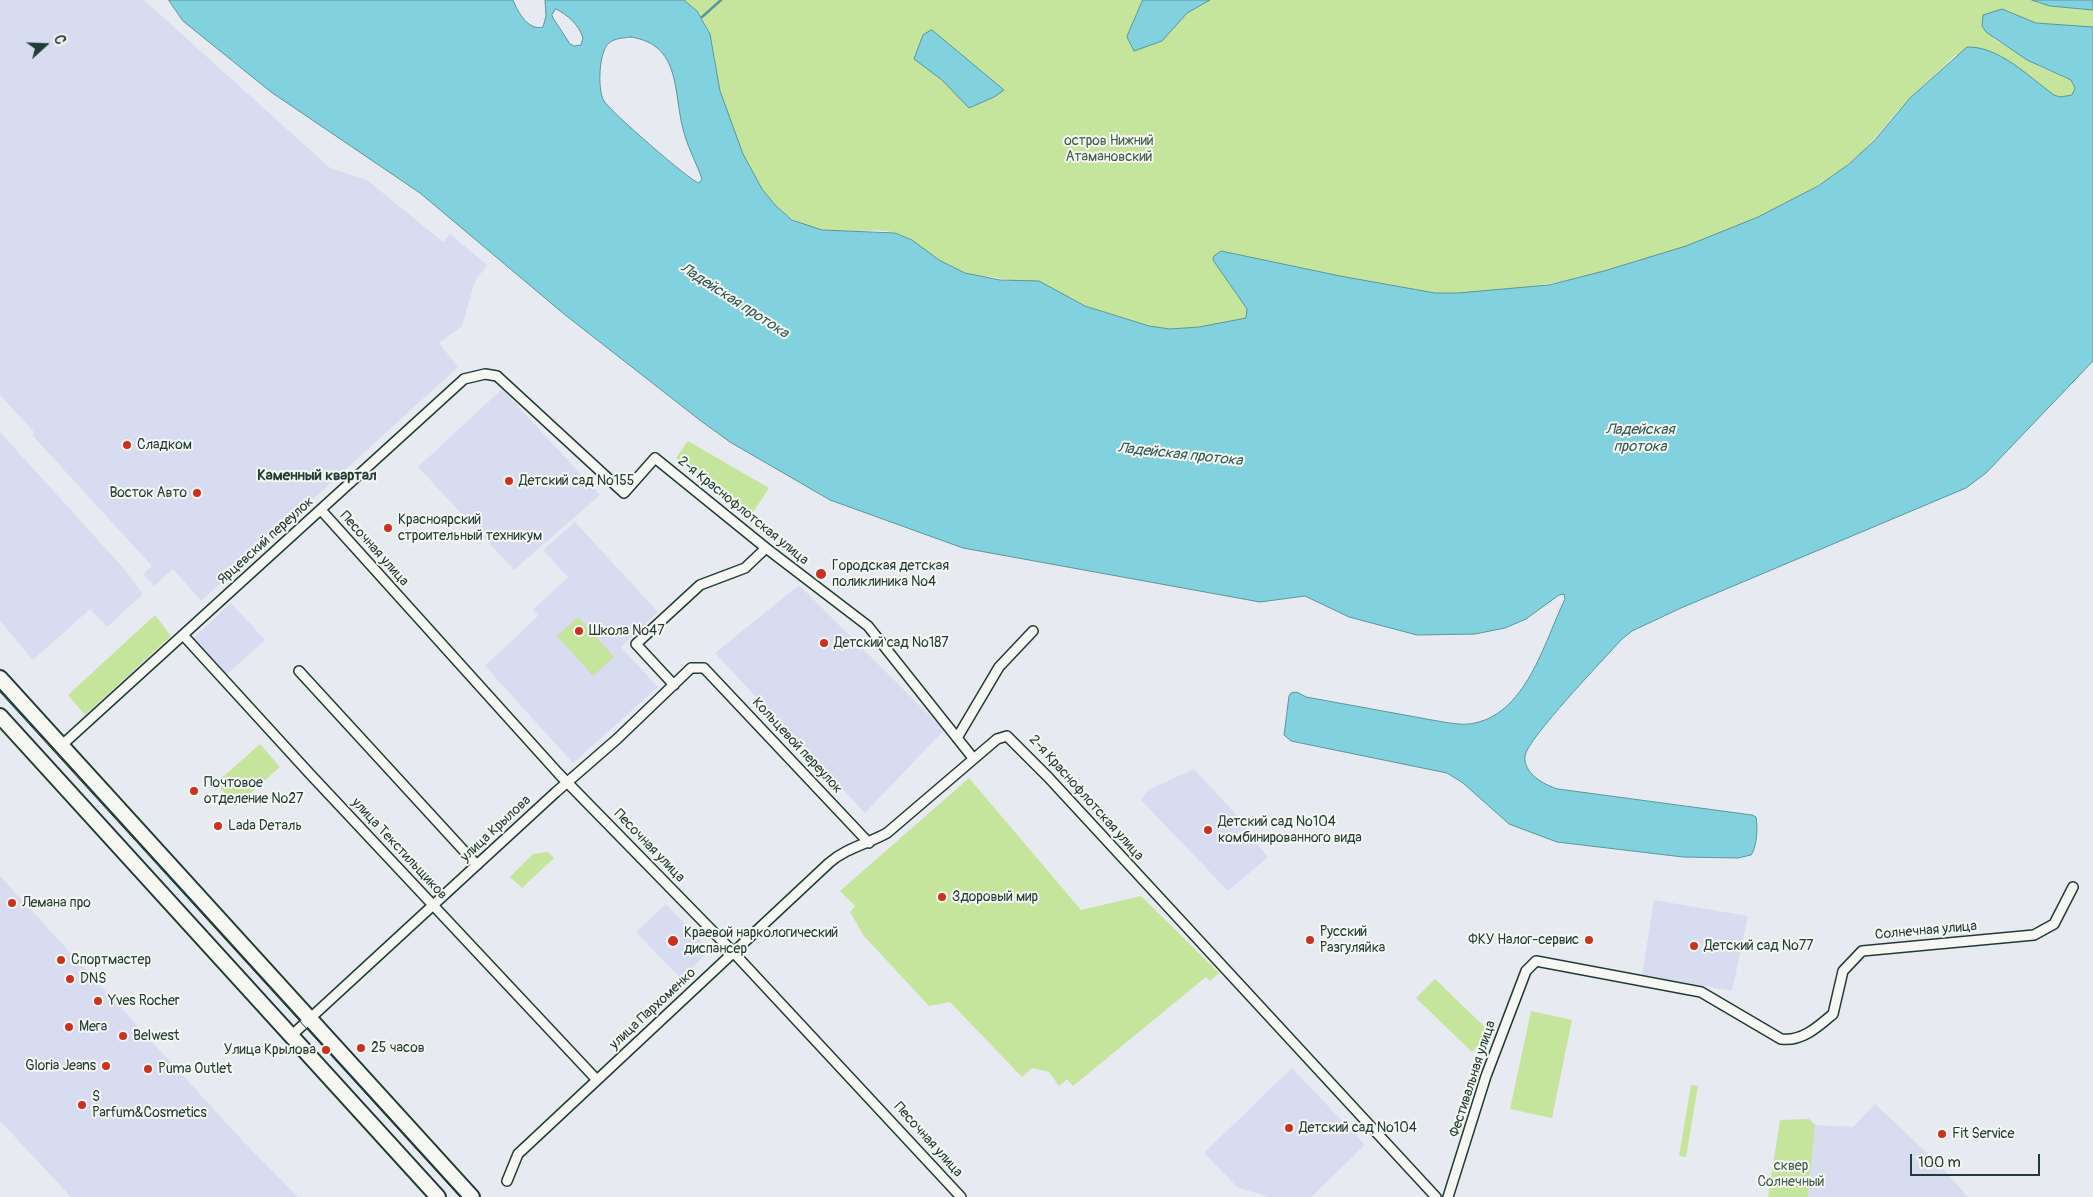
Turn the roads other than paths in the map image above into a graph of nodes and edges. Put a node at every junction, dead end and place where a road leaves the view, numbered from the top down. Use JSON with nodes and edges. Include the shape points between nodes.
{"nodes":[{"id":1,"x":497,"y":376,"type":"joint"},
{"id":2,"x":321,"y":510,"type":"junction"},
{"id":3,"x":766,"y":548,"type":"junction"},
{"id":4,"x":1033,"y":631,"type":"dead end"},
{"id":5,"x":183,"y":635,"type":"junction"},
{"id":6,"x":704,"y":668,"type":"joint"},
{"id":7,"x":299,"y":671,"type":"dead end"},
{"id":8,"x":0,"y":678,"type":"edge"},
{"id":9,"x":674,"y":685,"type":"junction"},
{"id":10,"x":0,"y":716,"type":"edge"},
{"id":11,"x":957,"y":738,"type":"junction"},
{"id":12,"x":62,"y":745,"type":"junction"},
{"id":13,"x":973,"y":758,"type":"junction"},
{"id":14,"x":568,"y":783,"type":"junction"},
{"id":15,"x":869,"y":843,"type":"junction"},
{"id":16,"x":477,"y":865,"type":"junction"},
{"id":17,"x":2073,"y":887,"type":"dead end"},
{"id":18,"x":434,"y":906,"type":"junction"},
{"id":19,"x":732,"y":952,"type":"junction"},
{"id":20,"x":1526,"y":971,"type":"joint"},
{"id":21,"x":310,"y":1018,"type":"junction"},
{"id":22,"x":292,"y":1035,"type":"junction"},
{"id":23,"x":597,"y":1080,"type":"junction"},
{"id":24,"x":507,"y":1181,"type":"dead end"},
{"id":25,"x":438,"y":1197,"type":"edge"},
{"id":26,"x":472,"y":1197,"type":"edge"},
{"id":27,"x":961,"y":1197,"type":"edge"},
{"id":28,"x":1436,"y":1197,"type":"edge"},
{"id":29,"x":1448,"y":1197,"type":"edge"}],
"edges":[{"from":1,"to":2,"type":"street","name":"Ярцевский переулок","via":[[485,374],[464,379]]},
{"from":1,"to":3,"type":"street","name":"2-я Краснофлотская улица","via":[[624,493],[655,458]]},
{"from":2,"to":5,"type":"street","name":"Ярцевский переулок"},
{"from":2,"to":14,"type":"street","name":"Песочная улица"},
{"from":3,"to":9,"type":"street","via":[[745,568],[700,585],[636,644]]},
{"from":3,"to":11,"type":"street","name":"2-я Краснофлотская улица","via":[[868,626]]},
{"from":4,"to":11,"type":"street","via":[[999,667]]},
{"from":5,"to":12,"type":"street","name":"Ярцевский переулок"},
{"from":5,"to":18,"type":"street","name":"улица Текстильщиков"},
{"from":6,"to":9,"type":"street","name":"улица Крылова","via":[[691,668]]},
{"from":6,"to":15,"type":"street","name":"Кольцевой переулок"},
{"from":7,"to":16,"type":"street"},
{"from":8,"to":12,"type":"highway"},
{"from":9,"to":14,"type":"street","name":"улица Крылова"},
{"from":10,"to":22,"type":"highway"},
{"from":11,"to":13,"type":"street","name":"2-я Краснофлотская улица"},
{"from":12,"to":21,"type":"highway"},
{"from":13,"to":15,"type":"street","name":"улица Пархоменко","via":[[887,833]]},
{"from":13,"to":28,"type":"street","name":"2-я Краснофлотская улица","via":[[1002,736],[1012,738]]},
{"from":14,"to":16,"type":"street","name":"улица Крылова"},
{"from":14,"to":19,"type":"street","name":"Песочная улица"},
{"from":15,"to":19,"type":"street","name":"улица Пархоменко","via":[[841,852]]},
{"from":16,"to":18,"type":"street","name":"улица Крылова"},
{"from":17,"to":20,"type":"street","name":"Солнечная улица","via":[[2054,924],[2034,935],[1862,951],[1843,971],[1833,1014],[1803,1036],[1789,1040],[1781,1039],[1701,992],[1545,962],[1536,961]]},
{"from":18,"to":21,"type":"street","name":"улица Крылова"},
{"from":18,"to":23,"type":"street","name":"улица Текстильщиков"},
{"from":19,"to":23,"type":"street","name":"улица Пархоменко"},
{"from":19,"to":27,"type":"street","name":"Песочная улица"},
{"from":20,"to":29,"type":"street","name":"Фестивальная улица","via":[[1486,1076]]},
{"from":21,"to":22,"type":"street","name":"улица Крылова"},
{"from":21,"to":26,"type":"highway"},
{"from":22,"to":25,"type":"highway"},
{"from":23,"to":24,"type":"street","name":"улица Пархоменко","via":[[518,1154]]}]}
